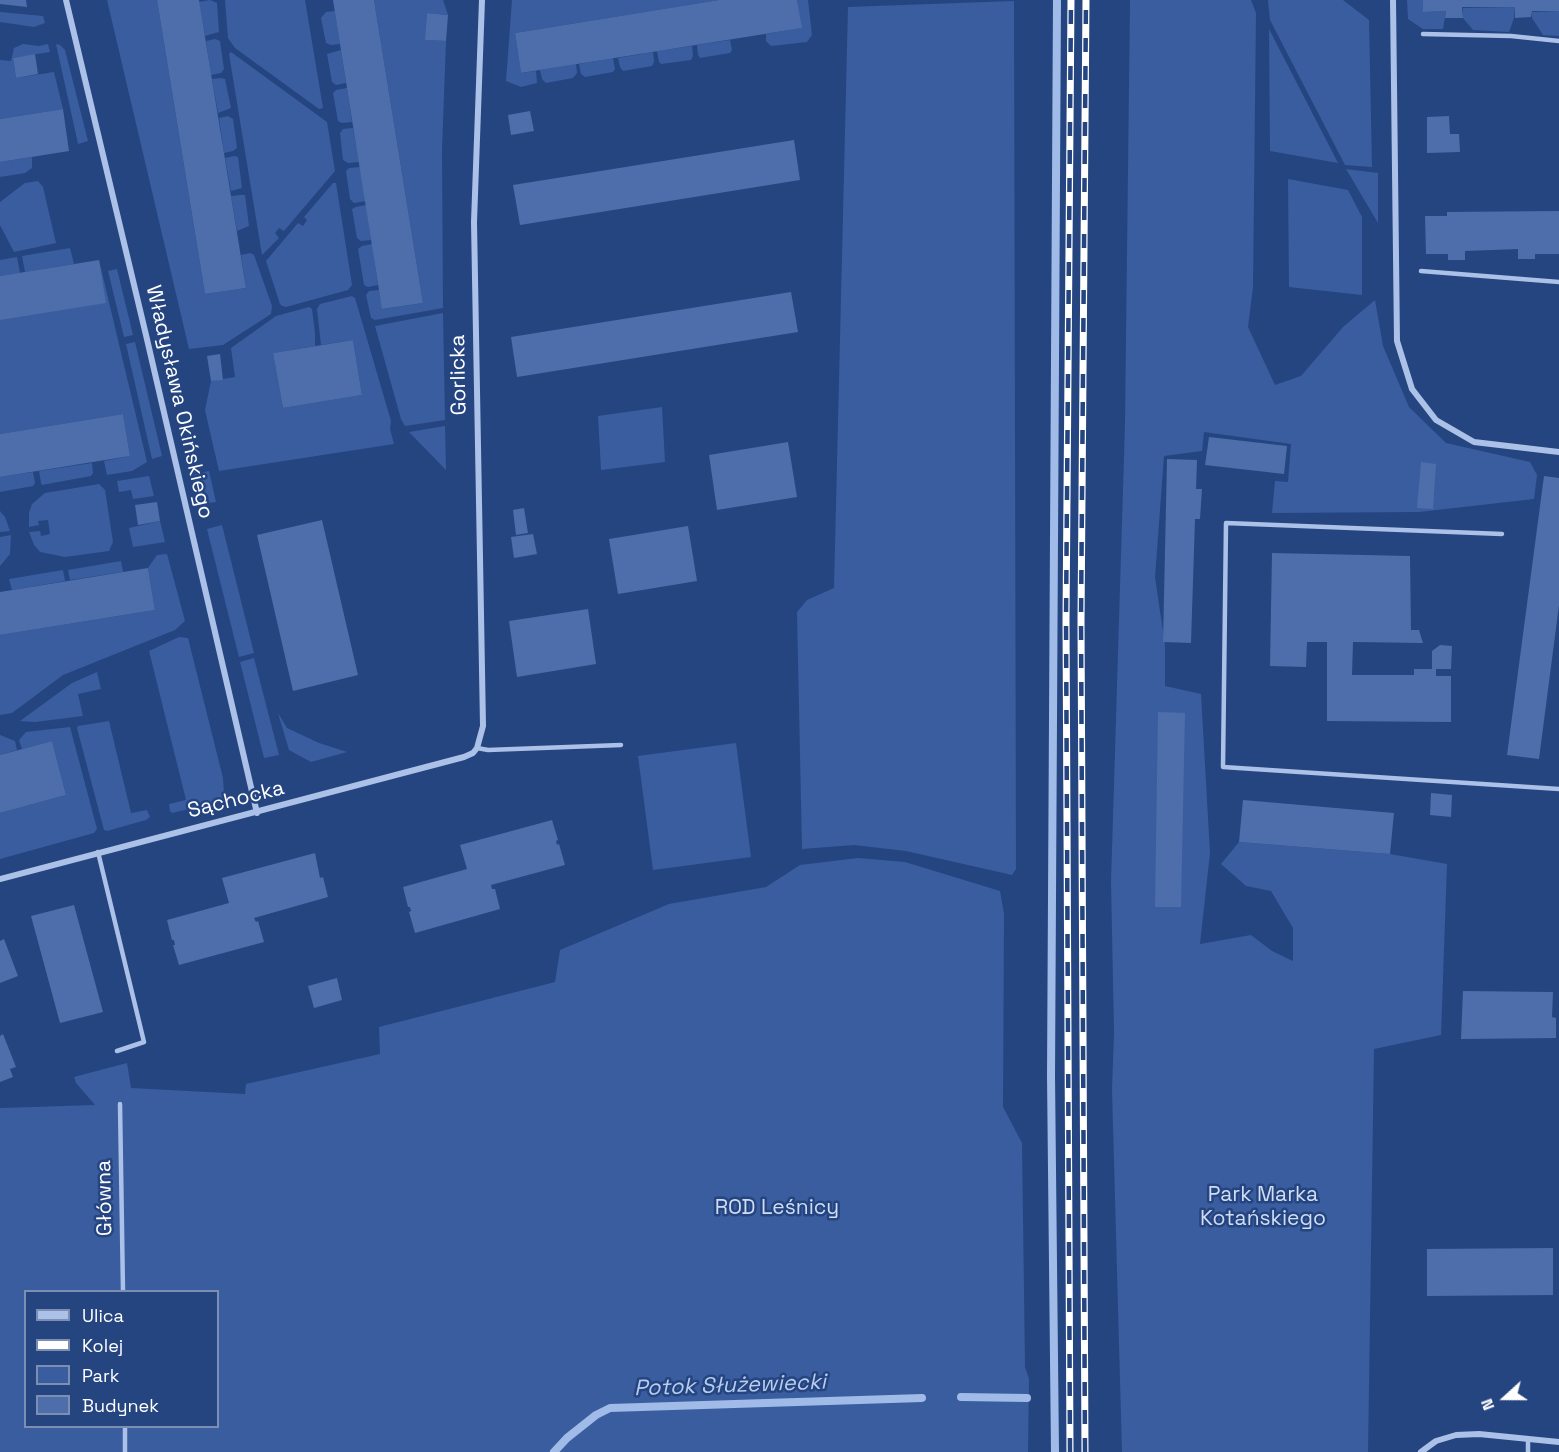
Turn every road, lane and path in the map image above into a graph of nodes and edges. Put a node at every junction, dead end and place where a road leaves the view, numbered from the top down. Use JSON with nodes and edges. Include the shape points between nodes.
{"nodes":[{"id":1,"x":66,"y":0,"type":"edge"},
{"id":2,"x":482,"y":0,"type":"edge"},
{"id":3,"x":1393,"y":0,"type":"edge"},
{"id":4,"x":1423,"y":34,"type":"dead end"},
{"id":5,"x":1559,"y":41,"type":"edge"},
{"id":6,"x":1421,"y":271,"type":"dead end"},
{"id":7,"x":1559,"y":282,"type":"edge"},
{"id":8,"x":1559,"y":452,"type":"edge"},
{"id":9,"x":1502,"y":534,"type":"dead end"},
{"id":10,"x":621,"y":745,"type":"dead end"},
{"id":11,"x":477,"y":748,"type":"junction"},
{"id":12,"x":1559,"y":789,"type":"edge"},
{"id":13,"x":257,"y":813,"type":"junction"},
{"id":14,"x":98,"y":852,"type":"junction"},
{"id":15,"x":0,"y":879,"type":"edge"},
{"id":16,"x":117,"y":1051,"type":"dead end"},
{"id":17,"x":120,"y":1104,"type":"dead end"},
{"id":18,"x":123,"y":1290,"type":"edge"},
{"id":19,"x":125,"y":1428,"type":"edge"},
{"id":20,"x":1528,"y":1439,"type":"junction"},
{"id":21,"x":1559,"y":1442,"type":"edge"},
{"id":22,"x":125,"y":1452,"type":"edge"},
{"id":23,"x":1421,"y":1452,"type":"edge"},
{"id":24,"x":1528,"y":1452,"type":"edge"}],
"edges":[{"from":1,"to":13,"type":"street","name":"Władysława Okińskiego"},
{"from":2,"to":11,"type":"street","name":"Gorlicka","via":[[474,222],[483,726]]},
{"from":3,"to":8,"type":"street","via":[[1397,341],[1412,388],[1436,420],[1474,442]]},
{"from":4,"to":5,"type":"lane"},
{"from":6,"to":7,"type":"lane"},
{"from":9,"to":12,"type":"lane","via":[[1226,524],[1223,767]]},
{"from":10,"to":11,"type":"lane"},
{"from":11,"to":13,"type":"street","name":"Sąchocka","via":[[464,757]]},
{"from":13,"to":14,"type":"street","name":"Sąchocka"},
{"from":14,"to":15,"type":"street","name":"Sąchocka"},
{"from":14,"to":16,"type":"lane","via":[[144,1042]]},
{"from":17,"to":18,"type":"lane","name":"Główna"},
{"from":19,"to":22,"type":"lane"},
{"from":20,"to":21,"type":"street"},
{"from":20,"to":23,"type":"street","via":[[1456,1435],[1436,1441]]},
{"from":20,"to":24,"type":"lane"}]}
